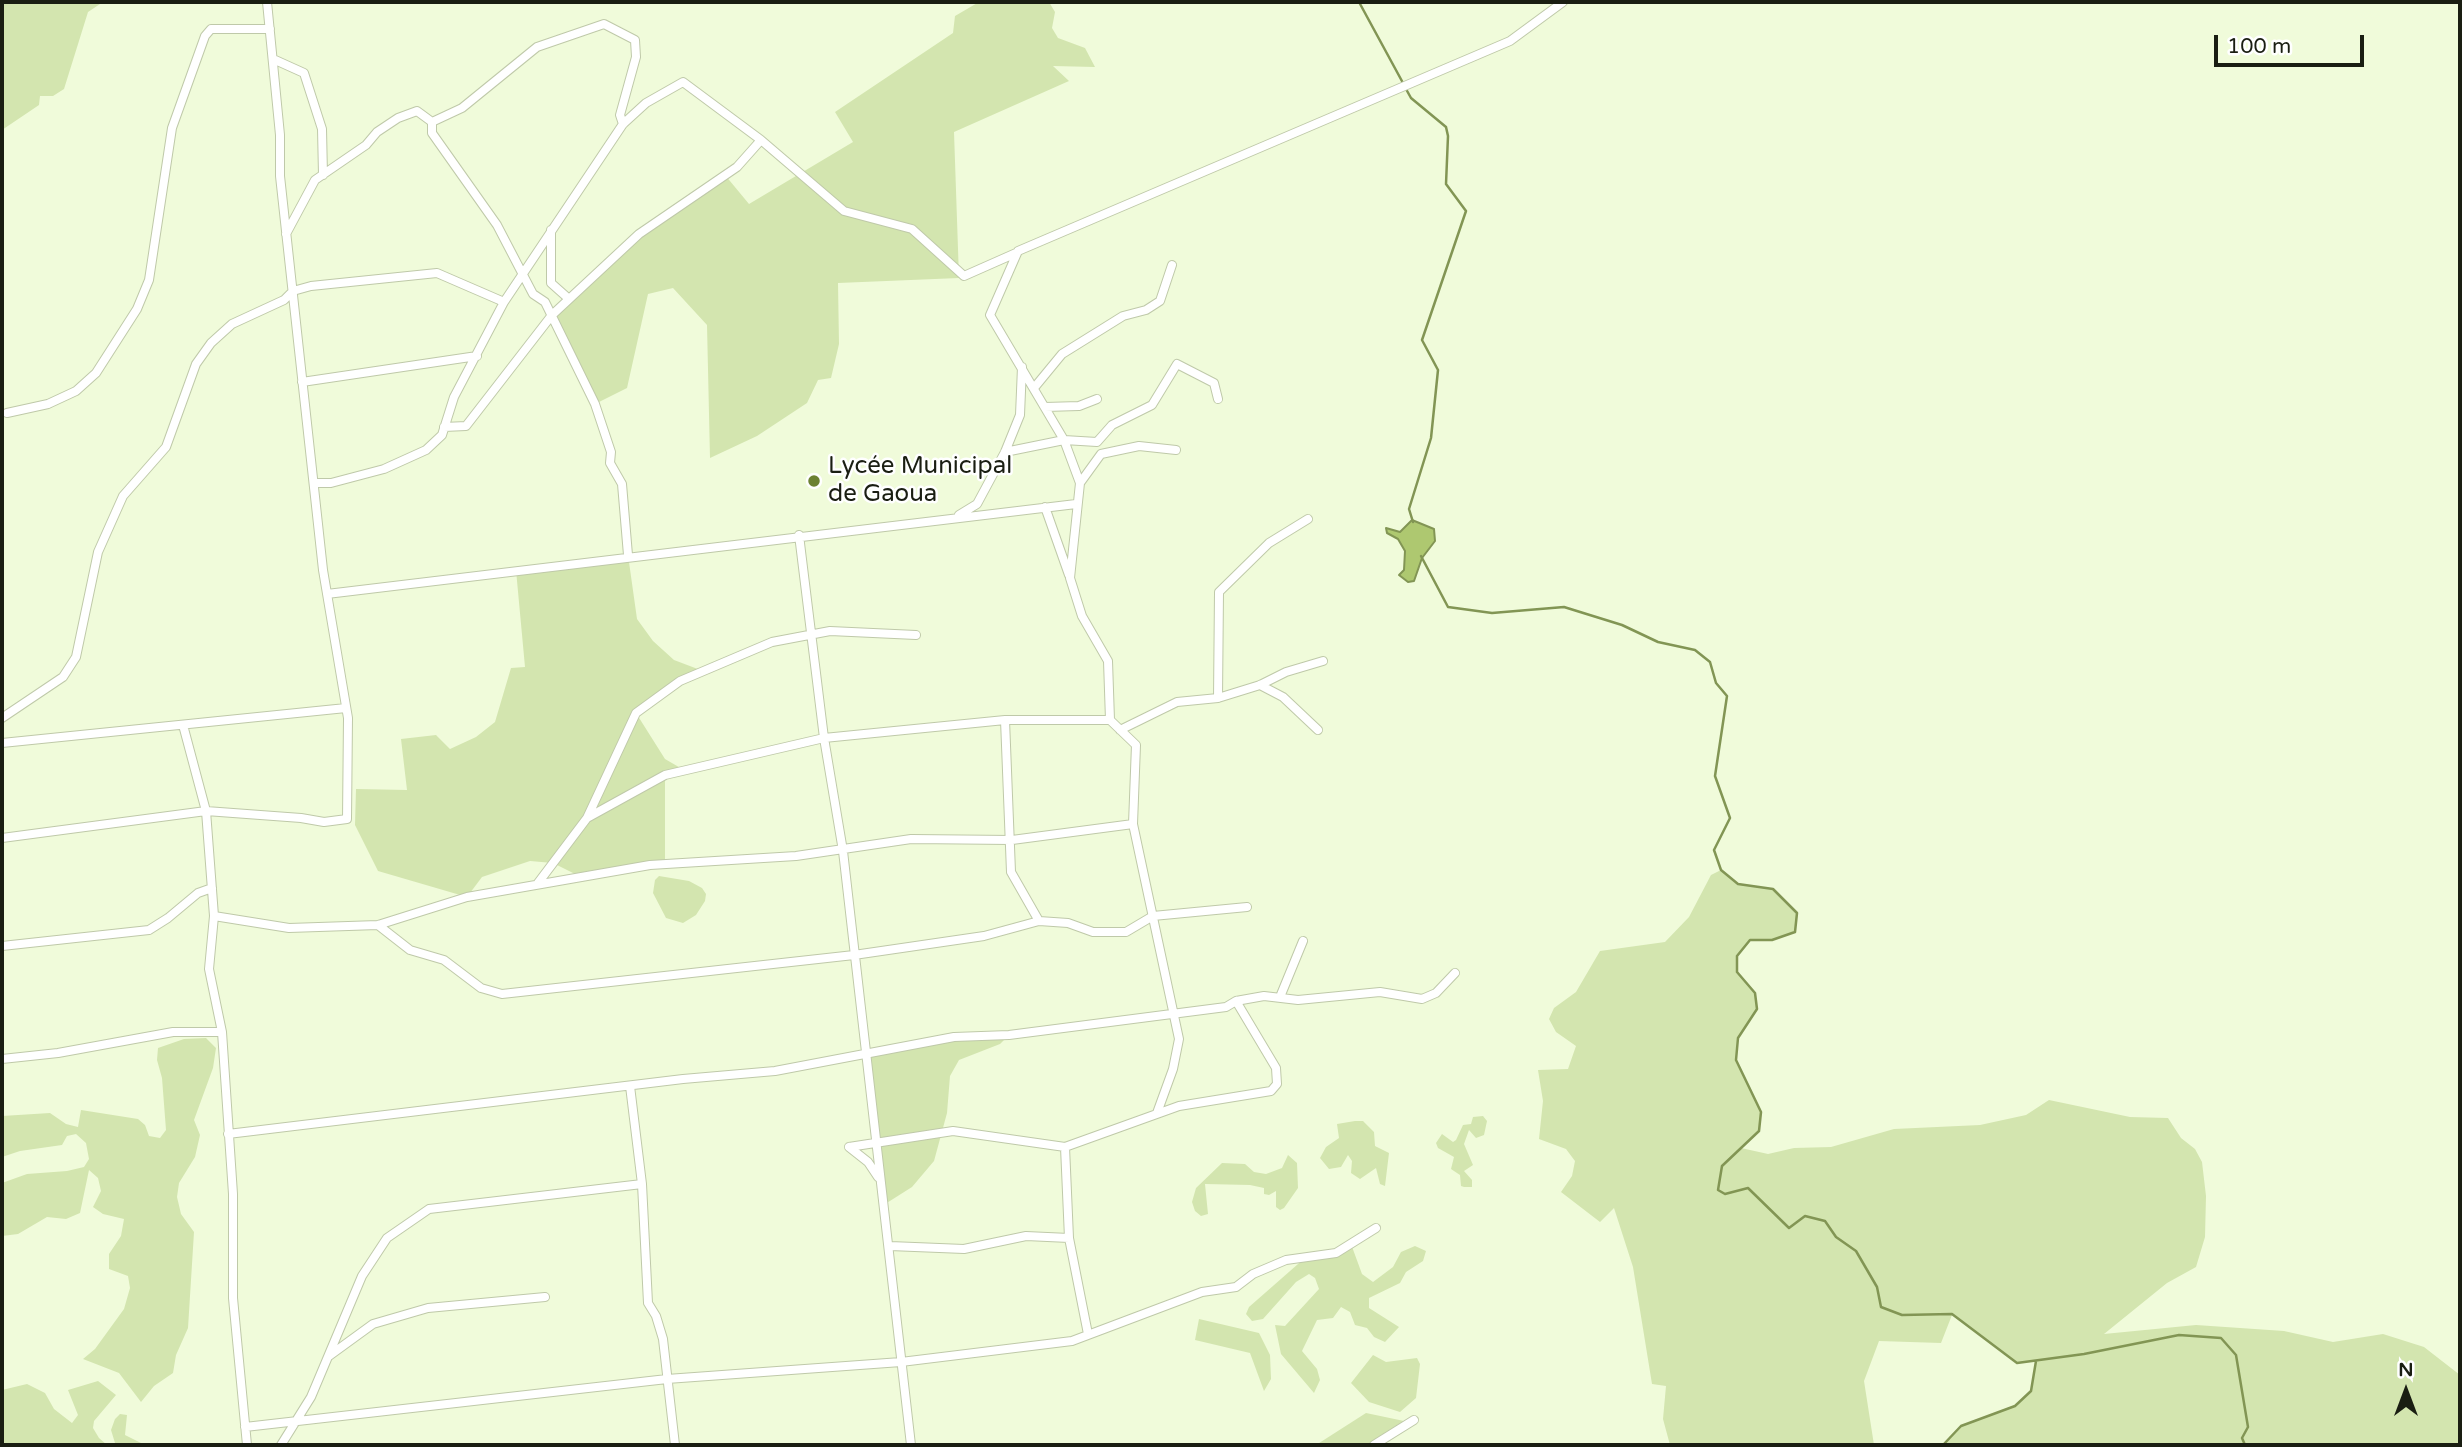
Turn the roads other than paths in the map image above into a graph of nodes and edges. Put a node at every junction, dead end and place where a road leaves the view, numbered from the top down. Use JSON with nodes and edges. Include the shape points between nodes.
{"nodes":[{"id":1,"x":267,"y":2,"type":"edge"},
{"id":2,"x":1563,"y":2,"type":"edge"},
{"id":3,"x":270,"y":29,"type":"junction"},
{"id":4,"x":274,"y":59,"type":"junction"},
{"id":5,"x":432,"y":122,"type":"junction"},
{"id":6,"x":622,"y":124,"type":"junction"},
{"id":7,"x":761,"y":140,"type":"junction"},
{"id":8,"x":323,"y":175,"type":"junction"},
{"id":9,"x":551,"y":230,"type":"junction"},
{"id":10,"x":286,"y":234,"type":"junction"},
{"id":11,"x":1018,"y":251,"type":"junction"},
{"id":12,"x":1172,"y":265,"type":"dead end"},
{"id":13,"x":521,"y":275,"type":"junction"},
{"id":14,"x":293,"y":291,"type":"junction"},
{"id":15,"x":569,"y":299,"type":"junction"},
{"id":16,"x":504,"y":302,"type":"junction"},
{"id":17,"x":552,"y":315,"type":"junction"},
{"id":18,"x":478,"y":356,"type":"junction"},
{"id":19,"x":1022,"y":366,"type":"junction"},
{"id":20,"x":302,"y":382,"type":"junction"},
{"id":21,"x":1034,"y":387,"type":"junction"},
{"id":22,"x":1097,"y":399,"type":"dead end"},
{"id":23,"x":1218,"y":399,"type":"dead end"},
{"id":24,"x":1045,"y":407,"type":"junction"},
{"id":25,"x":7,"y":413,"type":"dead end"},
{"id":26,"x":444,"y":427,"type":"junction"},
{"id":27,"x":1064,"y":440,"type":"junction"},
{"id":28,"x":1175,"y":450,"type":"dead end"},
{"id":29,"x":1005,"y":452,"type":"junction"},
{"id":30,"x":313,"y":482,"type":"junction"},
{"id":31,"x":1080,"y":483,"type":"junction"},
{"id":32,"x":1076,"y":504,"type":"junction"},
{"id":33,"x":1045,"y":507,"type":"junction"},
{"id":34,"x":956,"y":517,"type":"junction"},
{"id":35,"x":1308,"y":519,"type":"dead end"},
{"id":36,"x":799,"y":535,"type":"junction"},
{"id":37,"x":628,"y":555,"type":"junction"},
{"id":38,"x":1070,"y":578,"type":"junction"},
{"id":39,"x":327,"y":594,"type":"junction"},
{"id":40,"x":916,"y":635,"type":"dead end"},
{"id":41,"x":812,"y":636,"type":"junction"},
{"id":42,"x":1323,"y":661,"type":"dead end"},
{"id":43,"x":1260,"y":685,"type":"junction"},
{"id":44,"x":1218,"y":698,"type":"junction"},
{"id":45,"x":346,"y":708,"type":"junction"},
{"id":46,"x":2,"y":718,"type":"edge"},
{"id":47,"x":1005,"y":720,"type":"junction"},
{"id":48,"x":1110,"y":720,"type":"junction"},
{"id":49,"x":183,"y":725,"type":"junction"},
{"id":50,"x":1120,"y":730,"type":"junction"},
{"id":51,"x":1318,"y":730,"type":"dead end"},
{"id":52,"x":824,"y":738,"type":"junction"},
{"id":53,"x":2,"y":743,"type":"edge"},
{"id":54,"x":206,"y":811,"type":"junction"},
{"id":55,"x":587,"y":818,"type":"junction"},
{"id":56,"x":1133,"y":824,"type":"junction"},
{"id":57,"x":2,"y":838,"type":"edge"},
{"id":58,"x":1012,"y":840,"type":"junction"},
{"id":59,"x":843,"y":851,"type":"junction"},
{"id":60,"x":538,"y":883,"type":"junction"},
{"id":61,"x":212,"y":888,"type":"junction"},
{"id":62,"x":1247,"y":907,"type":"dead end"},
{"id":63,"x":214,"y":916,"type":"junction"},
{"id":64,"x":1153,"y":916,"type":"junction"},
{"id":65,"x":1039,"y":921,"type":"junction"},
{"id":66,"x":379,"y":925,"type":"junction"},
{"id":67,"x":1303,"y":941,"type":"dead end"},
{"id":68,"x":2,"y":946,"type":"edge"},
{"id":69,"x":855,"y":956,"type":"junction"},
{"id":70,"x":1455,"y":973,"type":"dead end"},
{"id":71,"x":1280,"y":997,"type":"junction"},
{"id":72,"x":1236,"y":1001,"type":"junction"},
{"id":73,"x":1174,"y":1013,"type":"junction"},
{"id":74,"x":222,"y":1032,"type":"junction"},
{"id":75,"x":865,"y":1055,"type":"junction"},
{"id":76,"x":2,"y":1059,"type":"edge"},
{"id":77,"x":630,"y":1086,"type":"junction"},
{"id":78,"x":1157,"y":1113,"type":"junction"},
{"id":79,"x":228,"y":1134,"type":"junction"},
{"id":80,"x":875,"y":1142,"type":"junction"},
{"id":81,"x":1065,"y":1147,"type":"junction"},
{"id":82,"x":879,"y":1177,"type":"junction"},
{"id":83,"x":642,"y":1184,"type":"junction"},
{"id":84,"x":1376,"y":1228,"type":"dead end"},
{"id":85,"x":1069,"y":1238,"type":"junction"},
{"id":86,"x":890,"y":1246,"type":"junction"},
{"id":87,"x":545,"y":1297,"type":"dead end"},
{"id":88,"x":1088,"y":1334,"type":"junction"},
{"id":89,"x":330,"y":1356,"type":"junction"},
{"id":90,"x":901,"y":1362,"type":"junction"},
{"id":91,"x":667,"y":1379,"type":"junction"},
{"id":92,"x":1414,"y":1420,"type":"dead end"},
{"id":93,"x":295,"y":1422,"type":"junction"},
{"id":94,"x":245,"y":1427,"type":"junction"},
{"id":95,"x":247,"y":1445,"type":"edge"},
{"id":96,"x":281,"y":1445,"type":"edge"},
{"id":97,"x":675,"y":1445,"type":"edge"},
{"id":98,"x":911,"y":1445,"type":"edge"},
{"id":99,"x":1374,"y":1445,"type":"edge"}],
"edges":[{"from":1,"to":3,"type":"street"},
{"from":2,"to":11,"type":"street","via":[[1510,41]]},
{"from":3,"to":4,"type":"street"},
{"from":3,"to":25,"type":"street","via":[[211,29],[205,36],[172,128],[149,281],[137,309],[96,373],[66,396]]},
{"from":4,"to":8,"type":"street","via":[[304,73],[322,128]]},
{"from":4,"to":10,"type":"street"},
{"from":5,"to":6,"type":"street","via":[[461,107],[537,47],[604,24],[635,40],[636,57],[620,115]]},
{"from":5,"to":8,"type":"street","via":[[417,111],[398,118]]},
{"from":5,"to":13,"type":"street","via":[[432,133],[497,225]]},
{"from":6,"to":7,"type":"street","via":[[682,82]]},
{"from":6,"to":9,"type":"street"},
{"from":7,"to":11,"type":"street","via":[[844,211],[912,229],[964,276]]},
{"from":7,"to":15,"type":"street","via":[[737,167],[639,234]]},
{"from":8,"to":10,"type":"street","via":[[315,180]]},
{"from":9,"to":13,"type":"street"},
{"from":9,"to":15,"type":"street","via":[[551,284]]},
{"from":10,"to":14,"type":"street"},
{"from":11,"to":19,"type":"street","via":[[990,315]]},
{"from":12,"to":21,"type":"street","via":[[1160,301],[1124,316],[1062,354]]},
{"from":13,"to":16,"type":"street"},
{"from":13,"to":17,"type":"street"},
{"from":14,"to":16,"type":"street","via":[[437,273]]},
{"from":14,"to":20,"type":"street"},
{"from":14,"to":46,"type":"street","via":[[284,300],[232,324],[196,364],[166,447],[123,496],[98,552],[76,657],[63,677]]},
{"from":15,"to":17,"type":"street"},
{"from":16,"to":18,"type":"street"},
{"from":17,"to":26,"type":"street","via":[[466,426]]},
{"from":17,"to":37,"type":"street","via":[[595,404],[611,452],[610,463],[622,484]]},
{"from":18,"to":20,"type":"street"},
{"from":18,"to":26,"type":"street","via":[[454,397]]},
{"from":19,"to":21,"type":"street"},
{"from":19,"to":29,"type":"street","via":[[1020,415]]},
{"from":20,"to":30,"type":"street"},
{"from":21,"to":24,"type":"street"},
{"from":22,"to":24,"type":"street","via":[[1079,407]]},
{"from":23,"to":27,"type":"street","via":[[1214,383],[1177,364],[1152,405],[1112,425],[1097,442]]},
{"from":24,"to":27,"type":"street"},
{"from":26,"to":30,"type":"street","via":[[426,450],[406,461],[331,483]]},
{"from":27,"to":29,"type":"street"},
{"from":27,"to":31,"type":"street"},
{"from":28,"to":31,"type":"street","via":[[1139,446],[1101,454]]},
{"from":29,"to":34,"type":"street","via":[[976,504]]},
{"from":30,"to":39,"type":"street"},
{"from":31,"to":32,"type":"street"},
{"from":32,"to":33,"type":"street"},
{"from":32,"to":38,"type":"street"},
{"from":33,"to":34,"type":"street"},
{"from":33,"to":38,"type":"street"},
{"from":34,"to":36,"type":"street"},
{"from":35,"to":44,"type":"street","via":[[1269,543],[1219,592]]},
{"from":36,"to":37,"type":"street"},
{"from":36,"to":41,"type":"street"},
{"from":37,"to":39,"type":"street"},
{"from":38,"to":48,"type":"street","via":[[1082,616],[1108,661]]},
{"from":39,"to":45,"type":"street"},
{"from":40,"to":41,"type":"street","via":[[830,631]]},
{"from":41,"to":52,"type":"street"},
{"from":41,"to":55,"type":"street","via":[[772,642],[680,681],[636,713]]},
{"from":42,"to":43,"type":"street"},
{"from":43,"to":44,"type":"street"},
{"from":43,"to":51,"type":"street","via":[[1283,697]]},
{"from":44,"to":50,"type":"street","via":[[1177,702]]},
{"from":45,"to":49,"type":"street"},
{"from":45,"to":54,"type":"street","via":[[347,819],[324,822]]},
{"from":47,"to":48,"type":"street"},
{"from":47,"to":52,"type":"street"},
{"from":47,"to":58,"type":"street"},
{"from":48,"to":50,"type":"street"},
{"from":49,"to":53,"type":"street"},
{"from":49,"to":54,"type":"street"},
{"from":50,"to":56,"type":"street","via":[[1136,745]]},
{"from":52,"to":55,"type":"street","via":[[665,775]]},
{"from":52,"to":59,"type":"street"},
{"from":54,"to":57,"type":"street"},
{"from":54,"to":61,"type":"street"},
{"from":55,"to":60,"type":"street"},
{"from":56,"to":58,"type":"street"},
{"from":56,"to":64,"type":"street"},
{"from":58,"to":59,"type":"street","via":[[911,839]]},
{"from":58,"to":65,"type":"street","via":[[1011,872]]},
{"from":59,"to":60,"type":"street","via":[[665,863]]},
{"from":59,"to":69,"type":"street"},
{"from":60,"to":66,"type":"street","via":[[467,897]]},
{"from":61,"to":63,"type":"street"},
{"from":61,"to":68,"type":"street","via":[[198,892],[149,930]]},
{"from":62,"to":64,"type":"street"},
{"from":63,"to":66,"type":"street","via":[[289,928]]},
{"from":63,"to":74,"type":"street","via":[[209,969]]},
{"from":64,"to":65,"type":"street","via":[[1126,932],[1093,932],[1068,923]]},
{"from":64,"to":73,"type":"street"},
{"from":65,"to":69,"type":"street","via":[[984,936]]},
{"from":66,"to":69,"type":"street","via":[[410,950],[444,960],[481,988],[502,994]]},
{"from":67,"to":71,"type":"street"},
{"from":69,"to":75,"type":"street"},
{"from":70,"to":71,"type":"street","via":[[1436,993],[1422,999],[1380,992],[1298,1000]]},
{"from":71,"to":72,"type":"street"},
{"from":72,"to":73,"type":"street","via":[[1226,1007]]},
{"from":72,"to":78,"type":"street","via":[[1276,1068],[1277,1084],[1264,1093]]},
{"from":73,"to":75,"type":"street","via":[[1009,1035],[954,1037]]},
{"from":73,"to":78,"type":"street","via":[[1179,1039]]},
{"from":74,"to":76,"type":"street","via":[[173,1032]]},
{"from":74,"to":79,"type":"street"},
{"from":75,"to":77,"type":"street","via":[[775,1071]]},
{"from":75,"to":80,"type":"street"},
{"from":77,"to":79,"type":"street"},
{"from":77,"to":83,"type":"street"},
{"from":78,"to":81,"type":"street"},
{"from":79,"to":94,"type":"street","via":[[233,1298]]},
{"from":80,"to":81,"type":"street","via":[[953,1131]]},
{"from":80,"to":82,"type":"street"},
{"from":80,"to":82,"type":"street","via":[[849,1147]]},
{"from":81,"to":85,"type":"street"},
{"from":82,"to":86,"type":"street"},
{"from":83,"to":89,"type":"street","via":[[429,1209],[387,1238],[362,1276]]},
{"from":83,"to":91,"type":"street","via":[[648,1303],[663,1339]]},
{"from":84,"to":88,"type":"street","via":[[1336,1253],[1286,1260],[1253,1273],[1236,1287],[1202,1292]]},
{"from":85,"to":86,"type":"street","via":[[1026,1236],[964,1249]]},
{"from":85,"to":88,"type":"street"},
{"from":86,"to":90,"type":"street"},
{"from":87,"to":89,"type":"street","via":[[428,1308],[373,1324]]},
{"from":88,"to":90,"type":"street","via":[[1073,1341]]},
{"from":89,"to":93,"type":"street"},
{"from":90,"to":91,"type":"street"},
{"from":90,"to":98,"type":"street"},
{"from":91,"to":93,"type":"street"},
{"from":91,"to":97,"type":"street"},
{"from":92,"to":99,"type":"street"},
{"from":93,"to":94,"type":"street"},
{"from":93,"to":96,"type":"street"},
{"from":94,"to":95,"type":"street"}]}
